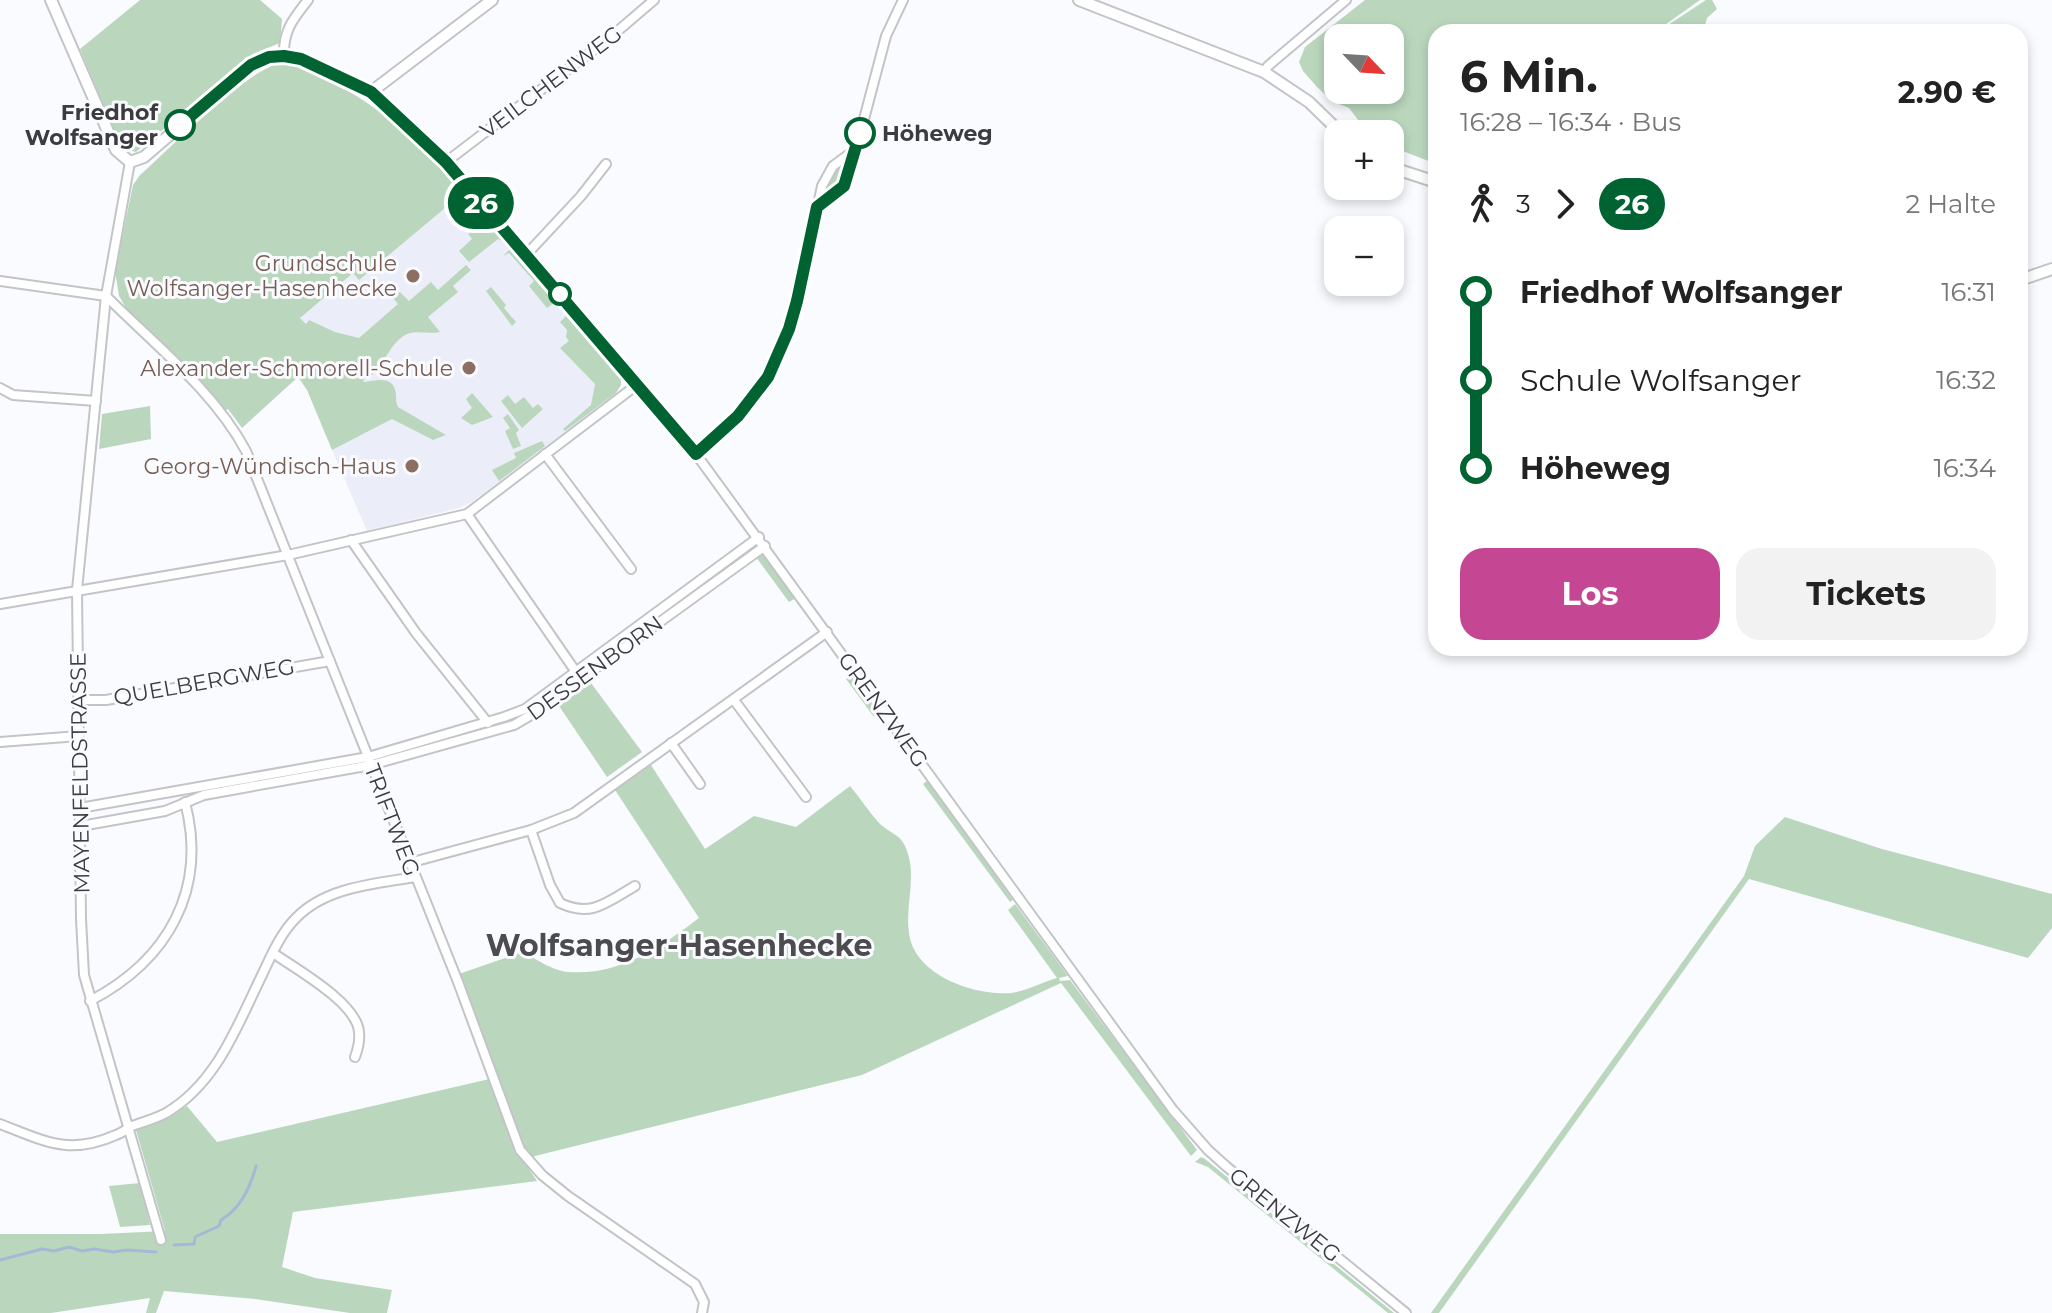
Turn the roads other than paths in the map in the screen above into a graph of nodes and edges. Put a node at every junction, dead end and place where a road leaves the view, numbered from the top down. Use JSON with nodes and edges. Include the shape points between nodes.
{"nodes":[{"id":1,"x":51,"y":0,"type":"edge"},
{"id":2,"x":308,"y":0,"type":"edge"},
{"id":3,"x":492,"y":0,"type":"edge"},
{"id":4,"x":654,"y":0,"type":"edge"},
{"id":5,"x":903,"y":0,"type":"edge"},
{"id":6,"x":1079,"y":0,"type":"edge"},
{"id":7,"x":1346,"y":0,"type":"edge"},
{"id":8,"x":284,"y":56,"type":"junction"},
{"id":9,"x":1264,"y":72,"type":"junction"},
{"id":10,"x":371,"y":92,"type":"junction"},
{"id":11,"x":1328,"y":120,"type":"edge"},
{"id":12,"x":856,"y":149,"type":"junction"},
{"id":13,"x":130,"y":162,"type":"junction"},
{"id":14,"x":446,"y":162,"type":"junction"},
{"id":15,"x":606,"y":164,"type":"dead end"},
{"id":16,"x":1404,"y":172,"type":"edge"},
{"id":17,"x":1428,"y":179,"type":"edge"},
{"id":18,"x":817,"y":207,"type":"junction"},
{"id":19,"x":526,"y":255,"type":"junction"},
{"id":20,"x":2052,"y":269,"type":"edge"},
{"id":21,"x":2028,"y":277,"type":"edge"},
{"id":22,"x":0,"y":281,"type":"edge"},
{"id":23,"x":106,"y":296,"type":"junction"},
{"id":24,"x":638,"y":384,"type":"junction"},
{"id":25,"x":0,"y":388,"type":"edge"},
{"id":26,"x":96,"y":401,"type":"junction"},
{"id":27,"x":545,"y":454,"type":"junction"},
{"id":28,"x":696,"y":454,"type":"junction"},
{"id":29,"x":467,"y":514,"type":"junction"},
{"id":30,"x":759,"y":537,"type":"junction"},
{"id":31,"x":351,"y":540,"type":"junction"},
{"id":32,"x":765,"y":546,"type":"junction"},
{"id":33,"x":288,"y":555,"type":"junction"},
{"id":34,"x":631,"y":569,"type":"dead end"},
{"id":35,"x":77,"y":590,"type":"junction"},
{"id":36,"x":0,"y":604,"type":"edge"},
{"id":37,"x":827,"y":632,"type":"junction"},
{"id":38,"x":330,"y":661,"type":"junction"},
{"id":39,"x":576,"y":672,"type":"junction"},
{"id":40,"x":78,"y":700,"type":"junction"},
{"id":41,"x":734,"y":700,"type":"junction"},
{"id":42,"x":488,"y":723,"type":"junction"},
{"id":43,"x":79,"y":736,"type":"junction"},
{"id":44,"x":0,"y":742,"type":"edge"},
{"id":45,"x":671,"y":743,"type":"junction"},
{"id":46,"x":369,"y":761,"type":"junction"},
{"id":47,"x":700,"y":784,"type":"dead end"},
{"id":48,"x":806,"y":797,"type":"dead end"},
{"id":49,"x":185,"y":802,"type":"junction"},
{"id":50,"x":80,"y":808,"type":"junction"},
{"id":51,"x":81,"y":826,"type":"junction"},
{"id":52,"x":531,"y":830,"type":"junction"},
{"id":53,"x":409,"y":863,"type":"junction"},
{"id":54,"x":415,"y":877,"type":"junction"},
{"id":55,"x":635,"y":886,"type":"dead end"},
{"id":56,"x":273,"y":953,"type":"junction"},
{"id":57,"x":90,"y":1001,"type":"junction"},
{"id":58,"x":355,"y":1057,"type":"dead end"},
{"id":59,"x":0,"y":1124,"type":"edge"},
{"id":60,"x":129,"y":1127,"type":"junction"},
{"id":61,"x":161,"y":1240,"type":"dead end"},
{"id":62,"x":702,"y":1313,"type":"edge"},
{"id":63,"x":1406,"y":1313,"type":"edge"}],
"edges":[{"from":1,"to":13,"type":"street","via":[[116,150]]},
{"from":2,"to":8,"type":"street","via":[[289,23]]},
{"from":3,"to":10,"type":"street"},
{"from":4,"to":14,"type":"street","name":"VEILCHENWEG"},
{"from":5,"to":12,"type":"street","via":[[886,36]]},
{"from":6,"to":9,"type":"street"},
{"from":7,"to":9,"type":"street"},
{"from":8,"to":10,"type":"street"},
{"from":8,"to":13,"type":"street","via":[[251,65],[144,157]]},
{"from":9,"to":11,"type":"street"},
{"from":10,"to":14,"type":"street","name":"GRENZWEG"},
{"from":12,"to":18,"type":"street","via":[[844,186]]},
{"from":12,"to":18,"type":"street","via":[[826,175]]},
{"from":13,"to":23,"type":"street","name":"MAYENFELDSTRASSE"},
{"from":14,"to":19,"type":"street","name":"GRENZWEG"},
{"from":15,"to":19,"type":"street"},
{"from":16,"to":17,"type":"street"},
{"from":18,"to":28,"type":"street","via":[[789,329],[768,377],[738,416]]},
{"from":19,"to":24,"type":"street","name":"GRENZWEG"},
{"from":20,"to":21,"type":"street"},
{"from":22,"to":23,"type":"street"},
{"from":23,"to":26,"type":"street","name":"MAYENFELDSTRASSE"},
{"from":23,"to":33,"type":"street","name":"TRIFTWEG","via":[[199,388],[238,435]]},
{"from":24,"to":27,"type":"street"},
{"from":24,"to":28,"type":"street","name":"GRENZWEG"},
{"from":25,"to":26,"type":"street","via":[[13,395]]},
{"from":26,"to":35,"type":"street","name":"MAYENFELDSTRASSE"},
{"from":27,"to":29,"type":"street"},
{"from":27,"to":34,"type":"street"},
{"from":28,"to":30,"type":"street","name":"GRENZWEG"},
{"from":29,"to":31,"type":"street"},
{"from":29,"to":39,"type":"street"},
{"from":30,"to":32,"type":"street","name":"GRENZWEG"},
{"from":30,"to":39,"type":"street","name":"DESSENBORN"},
{"from":31,"to":33,"type":"street"},
{"from":31,"to":42,"type":"street"},
{"from":32,"to":37,"type":"street","name":"GRENZWEG"},
{"from":32,"to":46,"type":"street","name":"DESSENBORN","via":[[514,725]]},
{"from":33,"to":35,"type":"street"},
{"from":33,"to":38,"type":"street","name":"TRIFTWEG"},
{"from":35,"to":36,"type":"street"},
{"from":35,"to":40,"type":"street","name":"MAYENFELDSTRASSE"},
{"from":37,"to":41,"type":"street"},
{"from":37,"to":63,"type":"street","name":"GRENZWEG","via":[[1173,1110],[1227,1167]]},
{"from":38,"to":40,"type":"street","name":"QUELBERGWEG","via":[[106,700]]},
{"from":38,"to":46,"type":"street","name":"TRIFTWEG"},
{"from":39,"to":42,"type":"street","name":"DESSENBORN","via":[[525,709]]},
{"from":40,"to":43,"type":"street","name":"MAYENFELDSTRASSE"},
{"from":41,"to":45,"type":"street"},
{"from":41,"to":48,"type":"street"},
{"from":42,"to":46,"type":"street","name":"DESSENBORN","via":[[388,749]]},
{"from":43,"to":44,"type":"street"},
{"from":43,"to":50,"type":"street","name":"MAYENFELDSTRASSE"},
{"from":45,"to":47,"type":"street"},
{"from":45,"to":52,"type":"street","via":[[574,813]]},
{"from":46,"to":49,"type":"street","name":"DESSENBORN"},
{"from":46,"to":50,"type":"street","name":"DESSENBORN"},
{"from":46,"to":53,"type":"street","name":"TRIFTWEG"},
{"from":49,"to":51,"type":"street","name":"DESSENBORN","via":[[165,811]]},
{"from":49,"to":57,"type":"street","via":[[191,876],[181,908],[166,938],[142,965]]},
{"from":50,"to":51,"type":"street","name":"MAYENFELDSTRASSE"},
{"from":51,"to":57,"type":"street","name":"MAYENFELDSTRASSE","via":[[84,975]]},
{"from":52,"to":53,"type":"street"},
{"from":52,"to":55,"type":"street","via":[[560,903],[593,909]]},
{"from":53,"to":54,"type":"street","name":"TRIFTWEG"},
{"from":54,"to":56,"type":"street","via":[[365,885],[321,900],[296,918]]},
{"from":54,"to":62,"type":"street","name":"TRIFTWEG","via":[[520,1150],[568,1196],[695,1284],[704,1302]]},
{"from":56,"to":58,"type":"street","via":[[351,1013],[360,1030]]},
{"from":56,"to":60,"type":"street","via":[[211,1074],[179,1105]]},
{"from":57,"to":60,"type":"street","name":"MAYENFELDSTRASSE"},
{"from":59,"to":60,"type":"street","via":[[71,1147]]},
{"from":60,"to":61,"type":"street","name":"MAYENFELDSTRASSE"}]}
